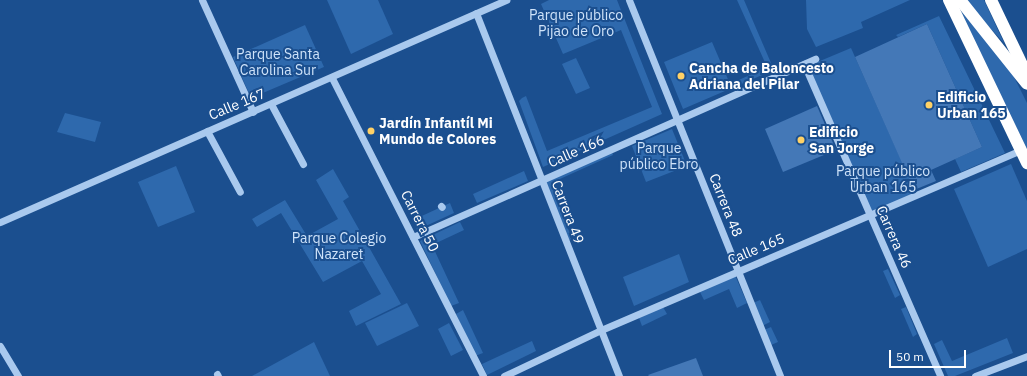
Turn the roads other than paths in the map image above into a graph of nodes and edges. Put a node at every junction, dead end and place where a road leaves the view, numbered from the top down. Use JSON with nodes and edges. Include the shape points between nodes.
{"nodes":[{"id":1,"x":202,"y":0,"type":"edge"},
{"id":2,"x":506,"y":0,"type":"edge"},
{"id":3,"x":628,"y":0,"type":"edge"},
{"id":4,"x":949,"y":0,"type":"edge"},
{"id":5,"x":960,"y":0,"type":"edge"},
{"id":6,"x":991,"y":0,"type":"edge"},
{"id":7,"x":476,"y":13,"type":"junction"},
{"id":8,"x":815,"y":59,"type":"dead end"},
{"id":9,"x":804,"y":64,"type":"junction"},
{"id":10,"x":1027,"y":75,"type":"edge"},
{"id":11,"x":332,"y":78,"type":"junction"},
{"id":12,"x":1027,"y":84,"type":"edge"},
{"id":13,"x":271,"y":104,"type":"junction"},
{"id":14,"x":253,"y":112,"type":"junction"},
{"id":15,"x":678,"y":121,"type":"junction"},
{"id":16,"x":206,"y":131,"type":"junction"},
{"id":17,"x":1021,"y":150,"type":"junction"},
{"id":18,"x":1027,"y":163,"type":"edge"},
{"id":19,"x":303,"y":164,"type":"dead end"},
{"id":20,"x":542,"y":181,"type":"junction"},
{"id":21,"x":240,"y":192,"type":"dead end"},
{"id":22,"x":870,"y":214,"type":"junction"},
{"id":23,"x":0,"y":222,"type":"edge"},
{"id":24,"x":414,"y":237,"type":"junction"},
{"id":25,"x":738,"y":271,"type":"junction"},
{"id":26,"x":601,"y":330,"type":"junction"},
{"id":27,"x":0,"y":346,"type":"edge"},
{"id":28,"x":1027,"y":356,"type":"edge"},
{"id":29,"x":18,"y":376,"type":"edge"},
{"id":30,"x":484,"y":376,"type":"edge"},
{"id":31,"x":504,"y":376,"type":"edge"},
{"id":32,"x":619,"y":376,"type":"edge"},
{"id":33,"x":780,"y":376,"type":"edge"},
{"id":34,"x":940,"y":376,"type":"edge"},
{"id":35,"x":974,"y":376,"type":"edge"}],
"edges":[{"from":1,"to":14,"type":"street"},
{"from":2,"to":7,"type":"street","name":"Calle 167"},
{"from":3,"to":15,"type":"street","name":"Carrera 48"},
{"from":4,"to":17,"type":"highway"},
{"from":5,"to":12,"type":"highway"},
{"from":6,"to":10,"type":"highway"},
{"from":7,"to":11,"type":"street","name":"Calle 167"},
{"from":7,"to":20,"type":"street","name":"Carrera 49"},
{"from":8,"to":9,"type":"street","name":"Calle 166"},
{"from":9,"to":15,"type":"street","name":"Calle 166"},
{"from":9,"to":22,"type":"street","name":"Carrera 46"},
{"from":11,"to":13,"type":"street","name":"Calle 167"},
{"from":11,"to":24,"type":"street","name":"Carrera 50"},
{"from":13,"to":14,"type":"street","name":"Calle 167"},
{"from":13,"to":19,"type":"street"},
{"from":14,"to":16,"type":"street","name":"Calle 167"},
{"from":15,"to":20,"type":"street","name":"Calle 166"},
{"from":15,"to":25,"type":"street","name":"Carrera 48"},
{"from":16,"to":21,"type":"street"},
{"from":16,"to":23,"type":"street","name":"Calle 167"},
{"from":17,"to":18,"type":"highway"},
{"from":17,"to":22,"type":"street","name":"Calle 165"},
{"from":20,"to":24,"type":"street","name":"Calle 166","via":[[447,220]]},
{"from":20,"to":26,"type":"street","name":"Carrera 49"},
{"from":22,"to":25,"type":"street","name":"Calle 165"},
{"from":22,"to":34,"type":"street","name":"Carrera 46"},
{"from":24,"to":30,"type":"street","name":"Carrera 50"},
{"from":25,"to":26,"type":"street","name":"Calle 165"},
{"from":25,"to":33,"type":"street","name":"Carrera 48"},
{"from":26,"to":31,"type":"street","name":"Calle 165"},
{"from":26,"to":32,"type":"street","name":"Carrera 49"},
{"from":27,"to":29,"type":"street"},
{"from":28,"to":35,"type":"street"}]}
